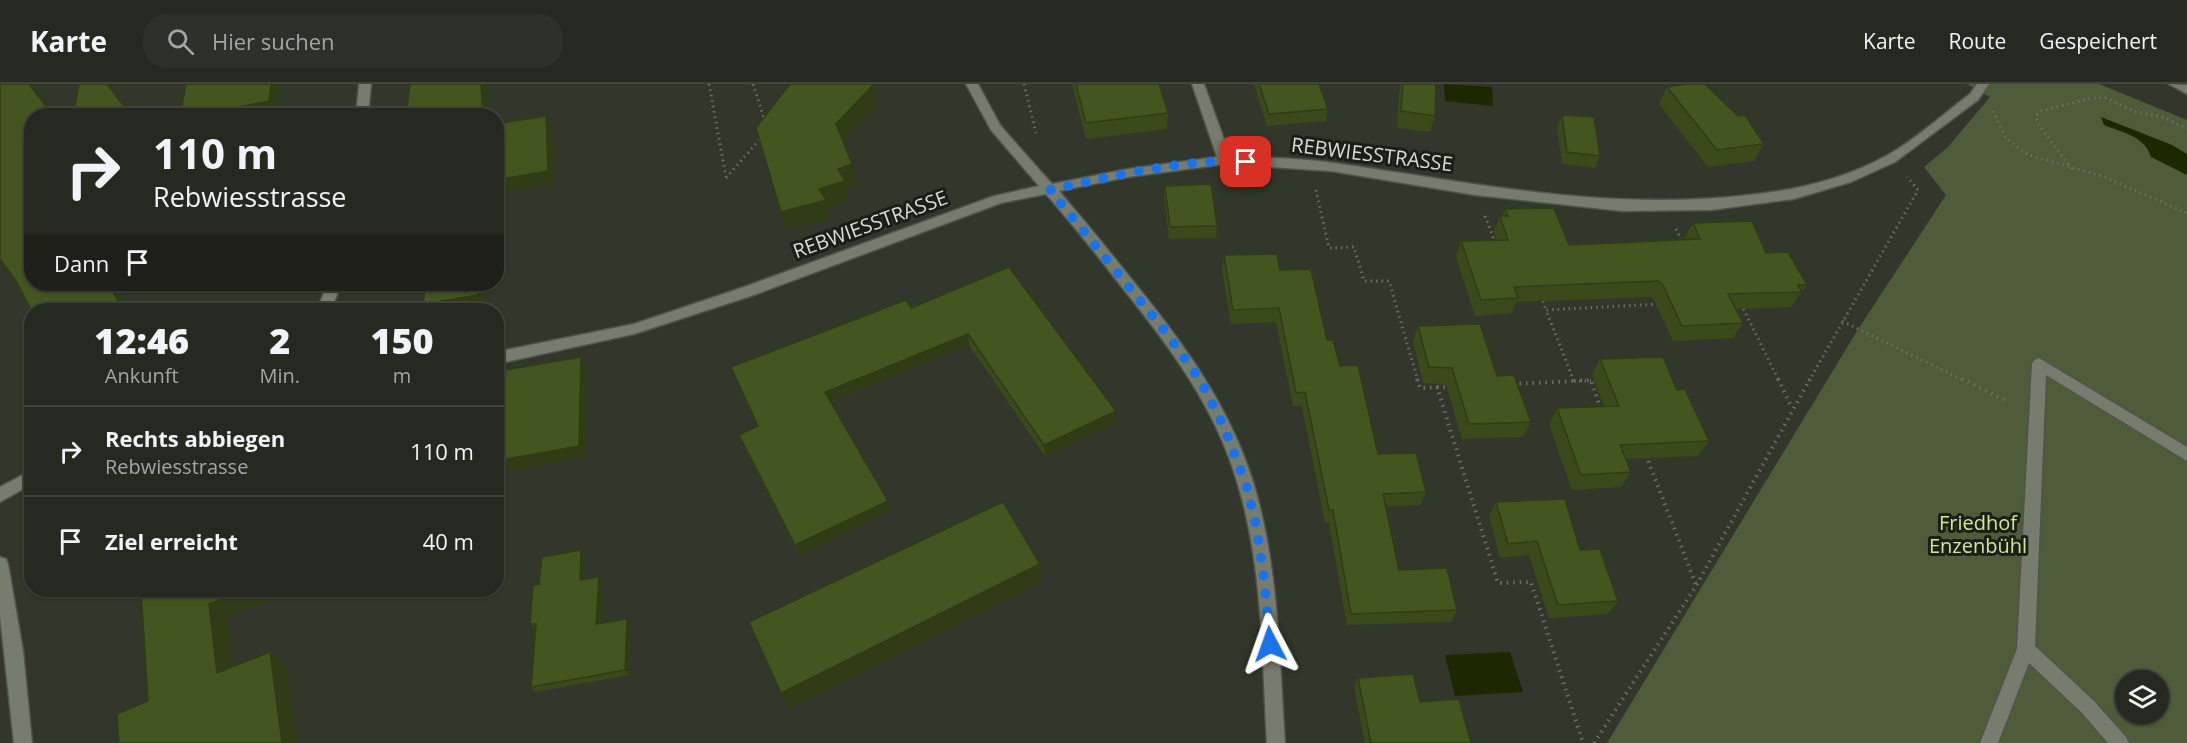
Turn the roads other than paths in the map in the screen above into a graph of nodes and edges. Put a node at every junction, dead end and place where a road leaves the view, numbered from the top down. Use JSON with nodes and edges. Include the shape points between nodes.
{"nodes":[{"id":1,"x":365,"y":84,"type":"edge"},
{"id":2,"x":972,"y":84,"type":"edge"},
{"id":3,"x":1198,"y":84,"type":"edge"},
{"id":4,"x":1983,"y":84,"type":"edge"},
{"id":5,"x":2175,"y":84,"type":"edge"},
{"id":6,"x":2187,"y":90,"type":"edge"},
{"id":7,"x":363,"y":108,"type":"edge"},
{"id":8,"x":1225,"y":160,"type":"junction"},
{"id":9,"x":1050,"y":190,"type":"junction"},
{"id":10,"x":504,"y":356,"type":"edge"},
{"id":11,"x":2187,"y":455,"type":"edge"},
{"id":12,"x":24,"y":481,"type":"edge"},
{"id":13,"x":0,"y":495,"type":"edge"},
{"id":14,"x":0,"y":564,"type":"edge"},
{"id":15,"x":2026,"y":649,"type":"junction"},
{"id":16,"x":23,"y":743,"type":"edge"},
{"id":17,"x":1276,"y":743,"type":"edge"},
{"id":18,"x":1989,"y":743,"type":"edge"},
{"id":19,"x":2120,"y":743,"type":"edge"}],
"edges":[{"from":1,"to":7,"type":"street"},
{"from":2,"to":9,"type":"street","via":[[995,128]]},
{"from":3,"to":8,"type":"street"},
{"from":4,"to":8,"type":"street","name":"REBWIESSTRASSE","via":[[1974,97],[1891,159],[1846,179],[1794,194],[1711,205],[1622,206],[1475,190],[1311,165]]},
{"from":5,"to":6,"type":"street"},
{"from":8,"to":9,"type":"street","name":"REBWIESSTRASSE","via":[[1128,173]]},
{"from":9,"to":10,"type":"street","name":"REBWIESSTRASSE","via":[[999,199],[634,329]]},
{"from":9,"to":17,"type":"street","via":[[1168,335],[1200,380],[1224,427],[1246,484],[1256,525],[1264,578]]},
{"from":11,"to":15,"type":"street","via":[[2039,364]]},
{"from":12,"to":13,"type":"street"},
{"from":14,"to":16,"type":"street"},
{"from":15,"to":18,"type":"street"},
{"from":15,"to":19,"type":"street"}]}
